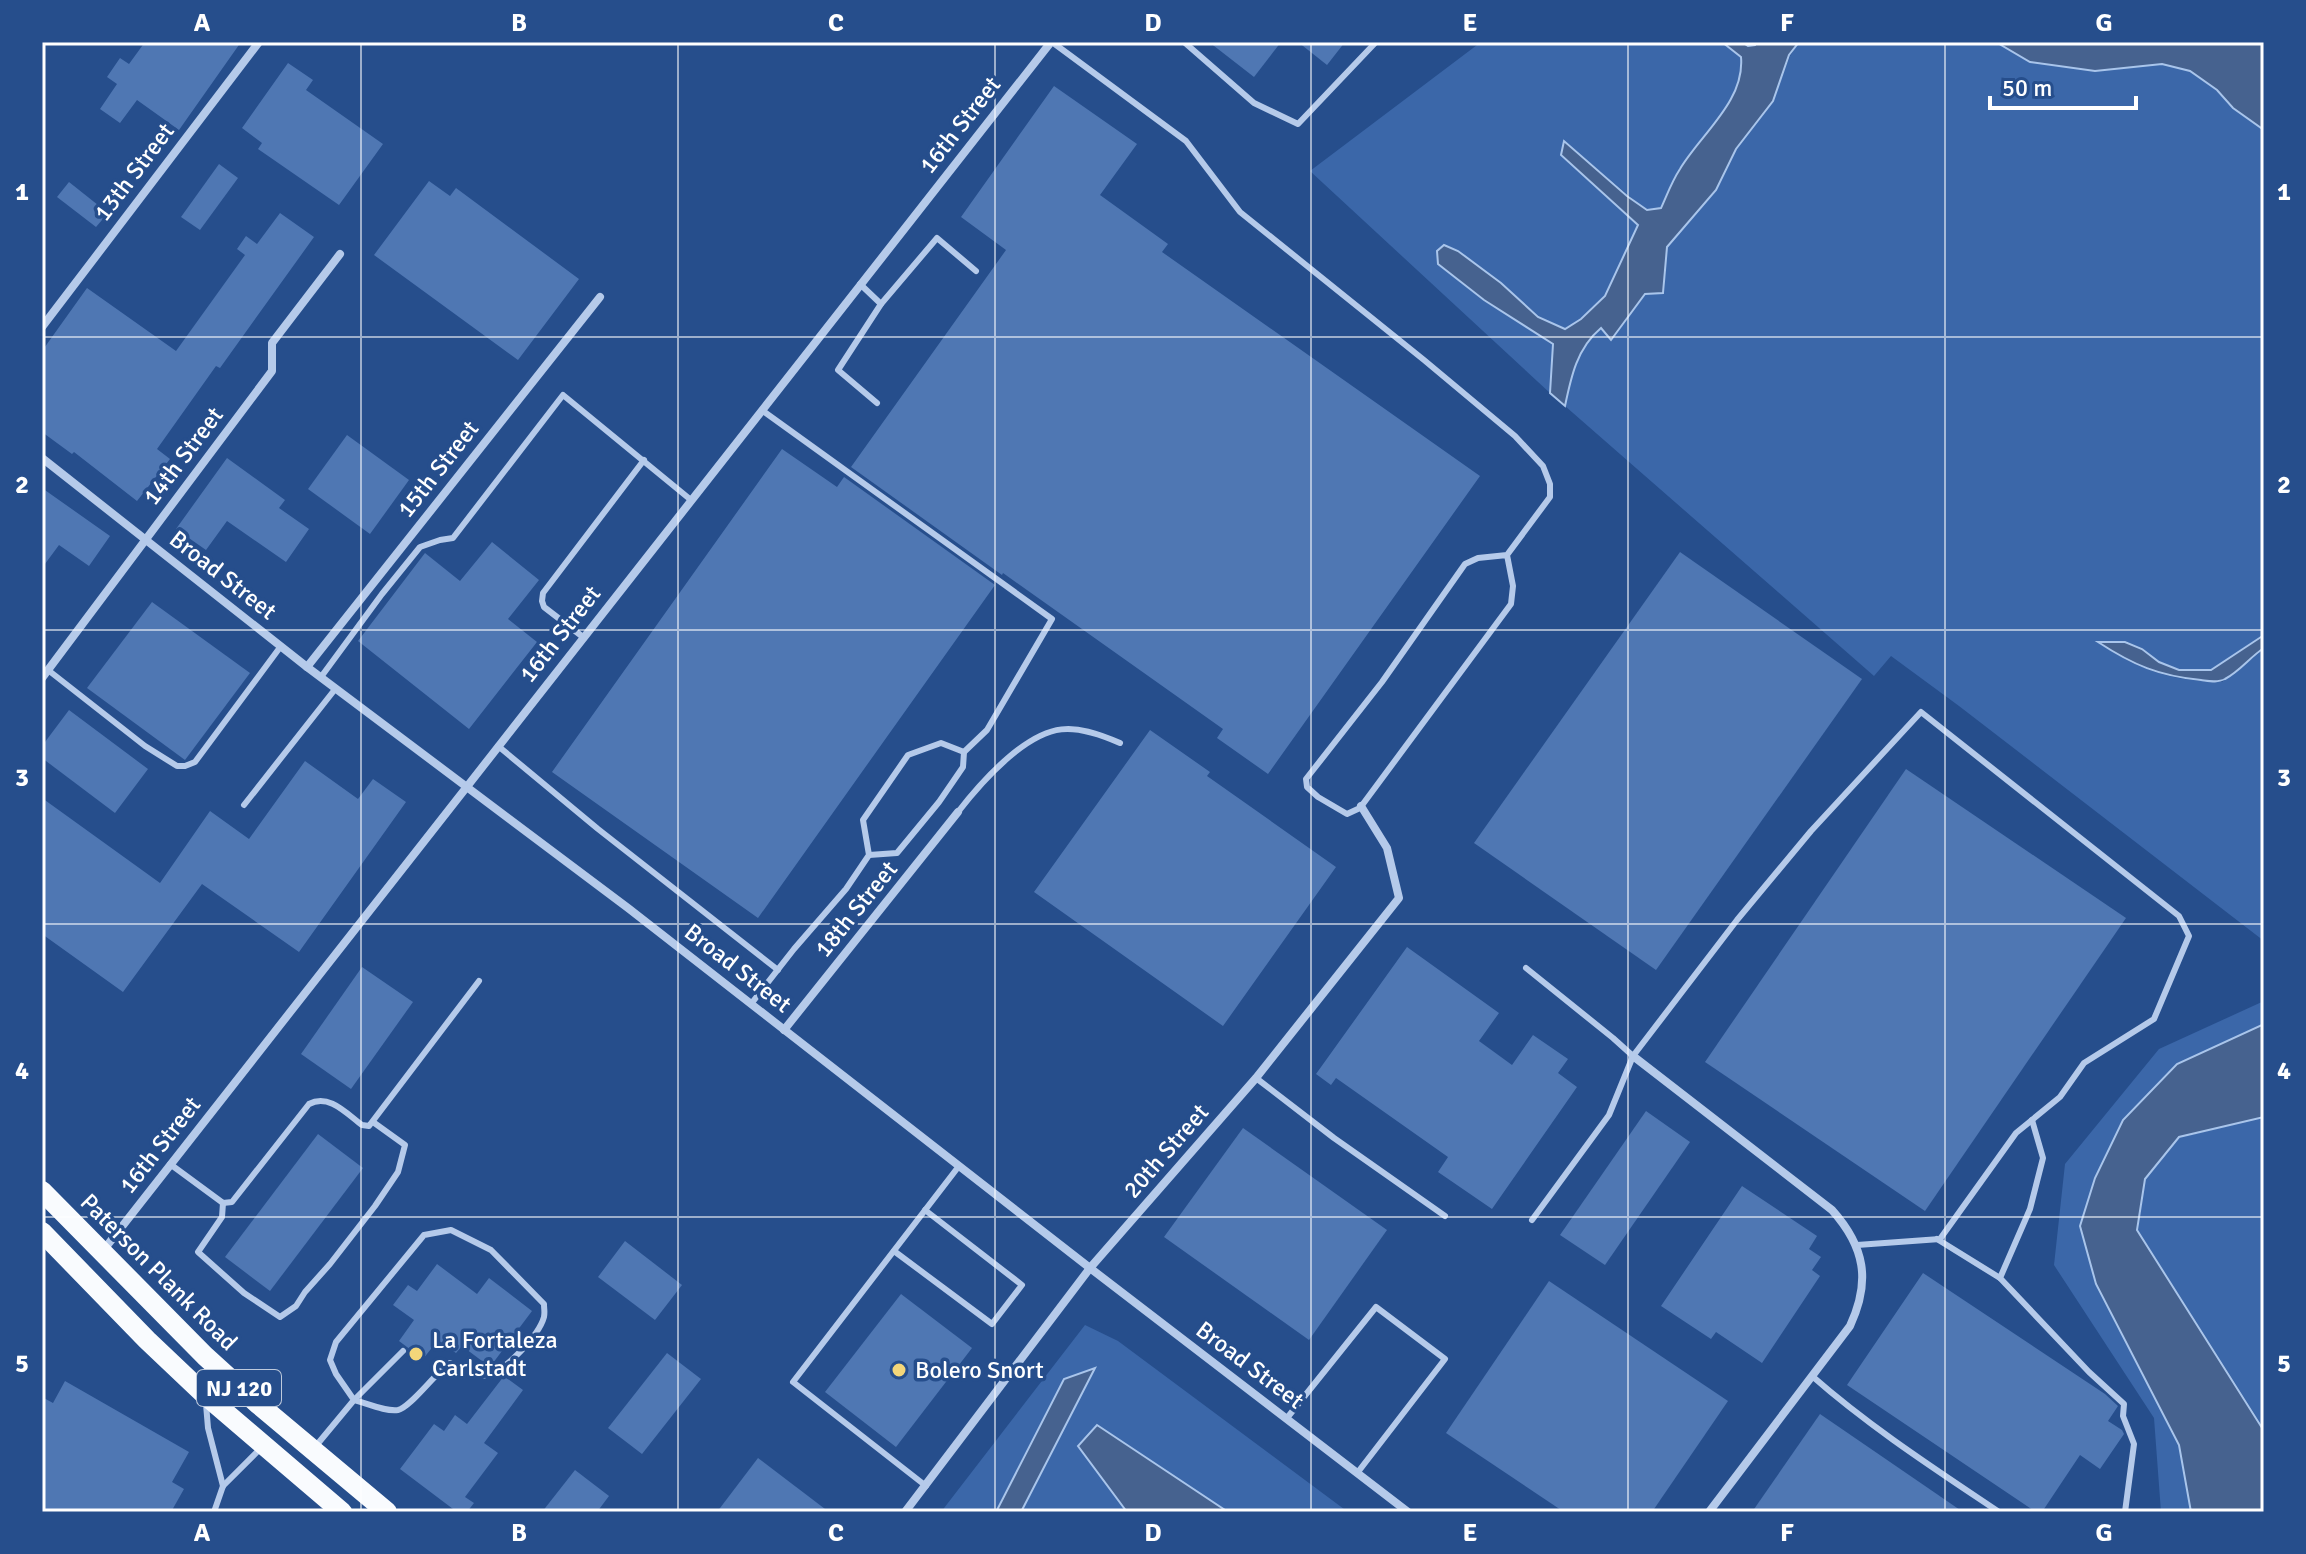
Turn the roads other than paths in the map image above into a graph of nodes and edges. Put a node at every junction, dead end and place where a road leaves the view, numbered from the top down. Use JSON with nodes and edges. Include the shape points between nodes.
{"nodes":[{"id":1,"x":259,"y":42,"type":"edge"},
{"id":2,"x":1052,"y":42,"type":"edge"},
{"id":3,"x":1184,"y":42,"type":"edge"},
{"id":4,"x":1376,"y":42,"type":"edge"},
{"id":5,"x":340,"y":254,"type":"dead end"},
{"id":6,"x":976,"y":271,"type":"dead end"},
{"id":7,"x":860,"y":284,"type":"junction"},
{"id":8,"x":600,"y":297,"type":"dead end"},
{"id":9,"x":881,"y":304,"type":"junction"},
{"id":10,"x":42,"y":327,"type":"edge"},
{"id":11,"x":877,"y":403,"type":"dead end"},
{"id":12,"x":763,"y":411,"type":"junction"},
{"id":13,"x":42,"y":458,"type":"edge"},
{"id":14,"x":644,"y":460,"type":"junction"},
{"id":15,"x":691,"y":500,"type":"junction"},
{"id":16,"x":146,"y":539,"type":"junction"},
{"id":17,"x":1507,"y":555,"type":"junction"},
{"id":18,"x":583,"y":637,"type":"junction"},
{"id":19,"x":281,"y":646,"type":"junction"},
{"id":20,"x":307,"y":667,"type":"junction"},
{"id":21,"x":48,"y":670,"type":"junction"},
{"id":22,"x":321,"y":677,"type":"junction"},
{"id":23,"x":42,"y":678,"type":"edge"},
{"id":24,"x":336,"y":688,"type":"junction"},
{"id":25,"x":1120,"y":743,"type":"dead end"},
{"id":26,"x":498,"y":746,"type":"junction"},
{"id":27,"x":964,"y":752,"type":"junction"},
{"id":28,"x":466,"y":786,"type":"junction"},
{"id":29,"x":244,"y":805,"type":"dead end"},
{"id":30,"x":1361,"y":806,"type":"junction"},
{"id":31,"x":958,"y":812,"type":"joint"},
{"id":32,"x":869,"y":855,"type":"junction"},
{"id":33,"x":1526,"y":968,"type":"dead end"},
{"id":34,"x":778,"y":970,"type":"junction"},
{"id":35,"x":479,"y":981,"type":"dead end"},
{"id":36,"x":751,"y":1004,"type":"junction"},
{"id":37,"x":784,"y":1030,"type":"junction"},
{"id":38,"x":1633,"y":1056,"type":"junction"},
{"id":39,"x":1256,"y":1078,"type":"junction"},
{"id":40,"x":2032,"y":1120,"type":"junction"},
{"id":41,"x":373,"y":1122,"type":"junction"},
{"id":42,"x":170,"y":1164,"type":"junction"},
{"id":43,"x":959,"y":1166,"type":"junction"},
{"id":44,"x":42,"y":1191,"type":"edge"},
{"id":45,"x":223,"y":1203,"type":"junction"},
{"id":46,"x":925,"y":1210,"type":"junction"},
{"id":47,"x":1445,"y":1216,"type":"dead end"},
{"id":48,"x":1532,"y":1220,"type":"dead end"},
{"id":49,"x":42,"y":1232,"type":"edge"},
{"id":50,"x":1937,"y":1239,"type":"junction"},
{"id":51,"x":1857,"y":1245,"type":"junction"},
{"id":52,"x":894,"y":1251,"type":"junction"},
{"id":53,"x":102,"y":1253,"type":"junction"},
{"id":54,"x":1090,"y":1268,"type":"junction"},
{"id":55,"x":2000,"y":1278,"type":"junction"},
{"id":56,"x":403,"y":1351,"type":"dead end"},
{"id":57,"x":1812,"y":1376,"type":"junction"},
{"id":58,"x":205,"y":1395,"type":"junction"},
{"id":59,"x":354,"y":1400,"type":"junction"},
{"id":60,"x":1287,"y":1418,"type":"junction"},
{"id":61,"x":262,"y":1446,"type":"junction"},
{"id":62,"x":312,"y":1450,"type":"junction"},
{"id":63,"x":1358,"y":1472,"type":"junction"},
{"id":64,"x":223,"y":1486,"type":"junction"},
{"id":65,"x":926,"y":1486,"type":"junction"},
{"id":66,"x":331,"y":1508,"type":"edge"},
{"id":67,"x":214,"y":1512,"type":"edge"},
{"id":68,"x":387,"y":1512,"type":"edge"},
{"id":69,"x":905,"y":1512,"type":"edge"},
{"id":70,"x":1408,"y":1512,"type":"edge"},
{"id":71,"x":1709,"y":1512,"type":"edge"},
{"id":72,"x":1999,"y":1512,"type":"edge"},
{"id":73,"x":2125,"y":1512,"type":"edge"}],
"edges":[{"from":1,"to":10,"type":"street","name":"13th Street"},
{"from":2,"to":7,"type":"street","name":"16th Street"},
{"from":2,"to":17,"type":"lane","via":[[1186,141],[1240,212],[1515,436],[1543,466],[1550,497]]},
{"from":3,"to":4,"type":"lane","via":[[1254,103],[1298,124]]},
{"from":5,"to":16,"type":"street","name":"14th Street","via":[[272,343],[272,371]]},
{"from":6,"to":9,"type":"lane","via":[[937,238]]},
{"from":7,"to":9,"type":"lane"},
{"from":7,"to":12,"type":"street","name":"16th Street"},
{"from":8,"to":20,"type":"street","name":"15th Street"},
{"from":9,"to":11,"type":"lane","via":[[838,370]]},
{"from":12,"to":15,"type":"street","name":"16th Street"},
{"from":12,"to":27,"type":"lane","via":[[1052,619],[987,730]]},
{"from":13,"to":16,"type":"street","name":"Broad Street"},
{"from":14,"to":15,"type":"lane"},
{"from":14,"to":18,"type":"lane","via":[[543,593],[544,607]]},
{"from":14,"to":22,"type":"lane","via":[[563,395],[453,538],[420,547]]},
{"from":15,"to":18,"type":"street","name":"16th Street"},
{"from":16,"to":19,"type":"street","name":"Broad Street"},
{"from":16,"to":21,"type":"street","name":"14th Street"},
{"from":17,"to":30,"type":"lane","via":[[1511,604]]},
{"from":17,"to":30,"type":"lane","via":[[1465,564],[1306,779],[1318,797],[1347,814]]},
{"from":18,"to":26,"type":"street","name":"16th Street"},
{"from":19,"to":20,"type":"street","name":"Broad Street"},
{"from":19,"to":21,"type":"lane","via":[[195,762],[185,766],[145,746]]},
{"from":20,"to":22,"type":"street","name":"Broad Street"},
{"from":21,"to":23,"type":"street","name":"14th Street"},
{"from":22,"to":24,"type":"street","name":"Broad Street"},
{"from":24,"to":28,"type":"street","name":"Broad Street"},
{"from":24,"to":29,"type":"lane"},
{"from":25,"to":31,"type":"lane","via":[[1077,729],[1030,739],[984,778]]},
{"from":26,"to":28,"type":"street","name":"16th Street"},
{"from":26,"to":34,"type":"lane"},
{"from":27,"to":32,"type":"lane","via":[[963,767],[897,853]]},
{"from":27,"to":32,"type":"lane","via":[[941,743],[908,755],[863,820]]},
{"from":28,"to":36,"type":"street","name":"Broad Street"},
{"from":28,"to":42,"type":"street","name":"16th Street"},
{"from":30,"to":39,"type":"street","name":"20th Street","via":[[1387,848],[1399,898]]},
{"from":31,"to":37,"type":"street","name":"18th Street"},
{"from":32,"to":34,"type":"lane"},
{"from":33,"to":38,"type":"lane"},
{"from":34,"to":36,"type":"lane"},
{"from":35,"to":41,"type":"lane"},
{"from":36,"to":37,"type":"street","name":"Broad Street"},
{"from":37,"to":43,"type":"street","name":"Broad Street"},
{"from":38,"to":40,"type":"lane","via":[[1811,831],[1921,712],[2179,916],[2189,936],[2154,1019],[2084,1063],[2060,1097]]},
{"from":38,"to":48,"type":"lane","via":[[1609,1115]]},
{"from":38,"to":51,"type":"street","via":[[1832,1210]]},
{"from":39,"to":47,"type":"lane"},
{"from":39,"to":54,"type":"street","name":"20th Street"},
{"from":40,"to":50,"type":"lane","via":[[2016,1133]]},
{"from":40,"to":55,"type":"lane","via":[[2043,1158],[2030,1209]]},
{"from":41,"to":45,"type":"lane","via":[[362,1125],[327,1100],[309,1104],[232,1202]]},
{"from":41,"to":45,"type":"lane","via":[[405,1145],[398,1172],[296,1306],[280,1317],[198,1252],[222,1217]]},
{"from":42,"to":45,"type":"lane"},
{"from":42,"to":53,"type":"street","name":"16th Street"},
{"from":43,"to":46,"type":"lane"},
{"from":43,"to":54,"type":"street","name":"Broad Street"},
{"from":44,"to":53,"type":"main road","name":"Paterson Plank Road","number":"NJ 120"},
{"from":46,"to":52,"type":"lane"},
{"from":46,"to":52,"type":"lane","via":[[1022,1285],[992,1324]]},
{"from":49,"to":58,"type":"main road","number":"NJ 120"},
{"from":50,"to":51,"type":"lane"},
{"from":50,"to":55,"type":"lane"},
{"from":51,"to":57,"type":"street","via":[[1863,1285],[1858,1307]]},
{"from":52,"to":65,"type":"lane","via":[[793,1382]]},
{"from":53,"to":62,"type":"main road","name":"Paterson Plank Road","number":"NJ 120","via":[[205,1356]]},
{"from":54,"to":60,"type":"street","name":"Broad Street"},
{"from":54,"to":65,"type":"street","name":"20th Street"},
{"from":55,"to":73,"type":"lane","via":[[2124,1404],[2134,1444]]},
{"from":56,"to":59,"type":"lane"},
{"from":57,"to":71,"type":"street"},
{"from":57,"to":72,"type":"lane","via":[[1931,1468]]},
{"from":58,"to":61,"type":"main road","number":"NJ 120"},
{"from":58,"to":64,"type":"lane"},
{"from":59,"to":59,"type":"lane","via":[[330,1360],[336,1342],[424,1235],[451,1230],[491,1250],[544,1304],[539,1329],[498,1370],[485,1376],[450,1363],[405,1407],[395,1410]]},
{"from":59,"to":62,"type":"lane"},
{"from":60,"to":63,"type":"street","name":"Broad Street"},
{"from":60,"to":63,"type":"lane","via":[[1376,1307],[1445,1359]]},
{"from":61,"to":64,"type":"lane"},
{"from":61,"to":66,"type":"main road","number":"NJ 120"},
{"from":62,"to":68,"type":"main road","name":"Paterson Plank Road","number":"NJ 120"},
{"from":63,"to":70,"type":"street","name":"Broad Street"},
{"from":64,"to":67,"type":"lane"},
{"from":65,"to":69,"type":"street","name":"20th Street"}]}
